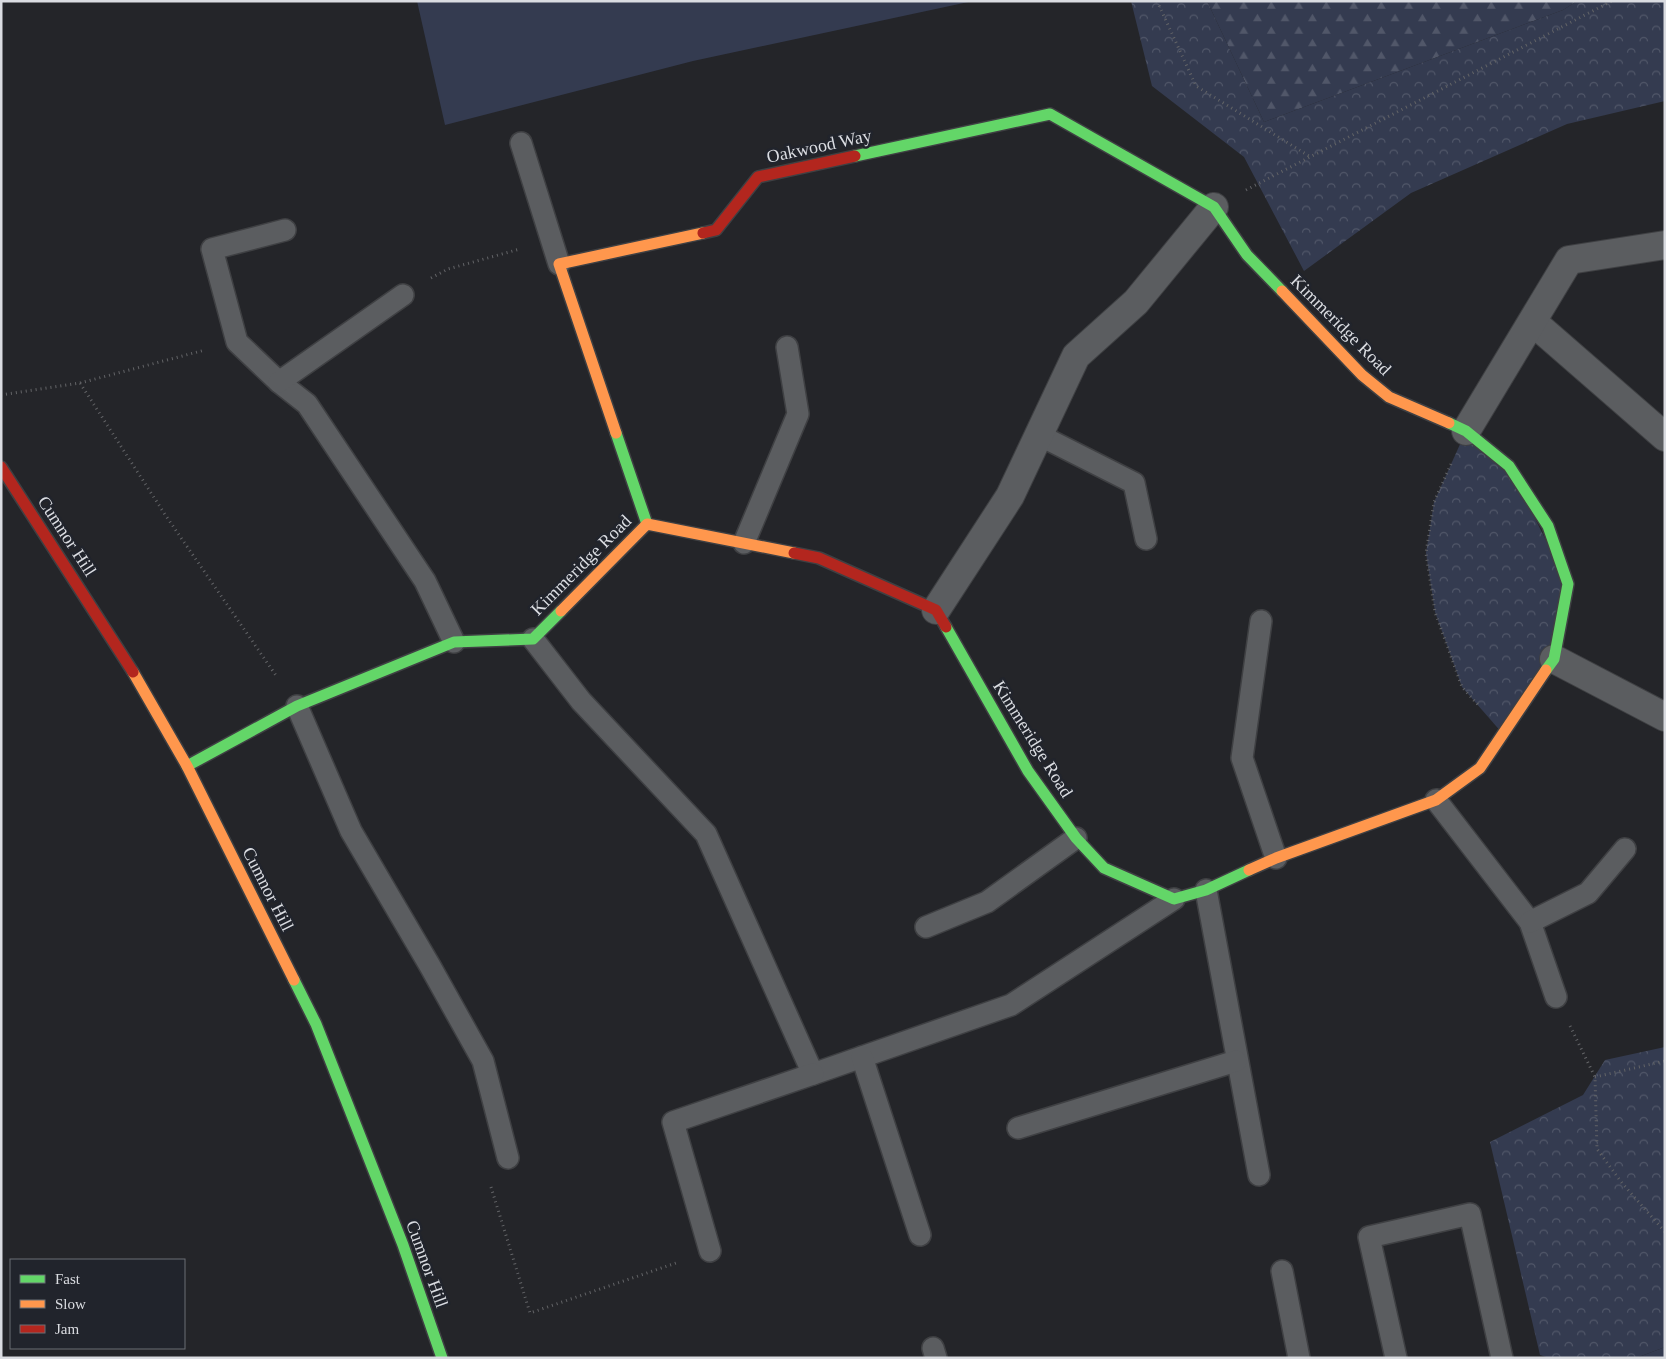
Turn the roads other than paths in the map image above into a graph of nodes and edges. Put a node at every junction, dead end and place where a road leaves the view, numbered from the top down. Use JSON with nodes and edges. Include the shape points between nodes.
{"nodes":[{"id":1,"x":521,"y":143,"type":"dead end"},
{"id":2,"x":1214,"y":207,"type":"junction"},
{"id":3,"x":285,"y":230,"type":"dead end"},
{"id":4,"x":1665,"y":245,"type":"edge"},
{"id":5,"x":1247,"y":255,"type":"joint"},
{"id":6,"x":559,"y":264,"type":"junction"},
{"id":7,"x":403,"y":295,"type":"road end"},
{"id":8,"x":1533,"y":322,"type":"junction"},
{"id":9,"x":787,"y":347,"type":"dead end"},
{"id":10,"x":279,"y":382,"type":"junction"},
{"id":11,"x":1466,"y":431,"type":"junction"},
{"id":12,"x":1039,"y":435,"type":"junction"},
{"id":13,"x":1665,"y":437,"type":"edge"},
{"id":14,"x":1,"y":467,"type":"edge"},
{"id":15,"x":647,"y":524,"type":"junction"},
{"id":16,"x":1146,"y":540,"type":"dead end"},
{"id":17,"x":744,"y":543,"type":"junction"},
{"id":18,"x":936,"y":610,"type":"junction"},
{"id":19,"x":1261,"y":621,"type":"dead end"},
{"id":20,"x":533,"y":639,"type":"junction"},
{"id":21,"x":454,"y":642,"type":"junction"},
{"id":22,"x":1554,"y":658,"type":"junction"},
{"id":23,"x":297,"y":706,"type":"junction"},
{"id":24,"x":1665,"y":717,"type":"edge"},
{"id":25,"x":187,"y":766,"type":"junction"},
{"id":26,"x":1436,"y":800,"type":"junction"},
{"id":27,"x":1076,"y":838,"type":"junction"},
{"id":28,"x":1625,"y":849,"type":"dead end"},
{"id":29,"x":1276,"y":858,"type":"junction"},
{"id":30,"x":1206,"y":890,"type":"junction"},
{"id":31,"x":1174,"y":899,"type":"junction"},
{"id":32,"x":1530,"y":922,"type":"junction"},
{"id":33,"x":926,"y":928,"type":"dead end"},
{"id":34,"x":1556,"y":996,"type":"road end"},
{"id":35,"x":862,"y":1057,"type":"junction"},
{"id":36,"x":1236,"y":1061,"type":"junction"},
{"id":37,"x":813,"y":1074,"type":"junction"},
{"id":38,"x":1018,"y":1128,"type":"dead end"},
{"id":39,"x":508,"y":1158,"type":"road end"},
{"id":40,"x":1259,"y":1175,"type":"dead end"},
{"id":41,"x":920,"y":1235,"type":"dead end"},
{"id":42,"x":710,"y":1251,"type":"road end"},
{"id":43,"x":1282,"y":1271,"type":"dead end"},
{"id":44,"x":442,"y":1358,"type":"edge"},
{"id":45,"x":1299,"y":1358,"type":"edge"},
{"id":46,"x":1396,"y":1358,"type":"edge"},
{"id":47,"x":1502,"y":1358,"type":"edge"}],
"edges":[{"from":1,"to":6,"type":"lane"},
{"from":2,"to":5,"type":"street","name":"Oakwood Way"},
{"from":2,"to":6,"type":"street","name":"Oakwood Way","via":[[1050,114],[758,178],[716,230]]},
{"from":2,"to":12,"type":"street","via":[[1136,302],[1076,356]]},
{"from":3,"to":10,"type":"lane","via":[[212,249],[237,342]]},
{"from":4,"to":8,"type":"street","via":[[1569,260]]},
{"from":5,"to":11,"type":"street","name":"Kimmeridge Road","via":[[1362,375],[1389,397]]},
{"from":6,"to":15,"type":"street"},
{"from":7,"to":10,"type":"lane"},
{"from":8,"to":11,"type":"street"},
{"from":8,"to":13,"type":"street"},
{"from":9,"to":17,"type":"lane","via":[[798,414]]},
{"from":10,"to":21,"type":"lane","via":[[307,404],[425,582]]},
{"from":11,"to":22,"type":"street","name":"Kimmeridge Road","via":[[1509,466],[1548,526],[1568,584]]},
{"from":12,"to":16,"type":"lane","via":[[1134,483]]},
{"from":12,"to":18,"type":"street","via":[[1010,496]]},
{"from":14,"to":25,"type":"street","name":"Cumnor Hill","via":[[124,657]]},
{"from":15,"to":17,"type":"street","name":"Kimmeridge Road"},
{"from":15,"to":20,"type":"street","name":"Kimmeridge Road"},
{"from":17,"to":18,"type":"street","name":"Kimmeridge Road","via":[[819,558]]},
{"from":18,"to":27,"type":"street","name":"Kimmeridge Road","via":[[1028,771]]},
{"from":19,"to":29,"type":"lane","via":[[1242,758]]},
{"from":20,"to":21,"type":"street","name":"Kimmeridge Road"},
{"from":20,"to":37,"type":"lane","via":[[581,701],[706,834]]},
{"from":21,"to":23,"type":"street","name":"Kimmeridge Road"},
{"from":22,"to":24,"type":"street"},
{"from":22,"to":26,"type":"street","name":"Kimmeridge Road","via":[[1480,768]]},
{"from":23,"to":25,"type":"street","name":"Kimmeridge Road"},
{"from":23,"to":39,"type":"lane","via":[[351,831],[483,1061]]},
{"from":25,"to":44,"type":"street","name":"Cumnor Hill","via":[[316,1024],[403,1245]]},
{"from":26,"to":29,"type":"street","name":"Kimmeridge Road"},
{"from":26,"to":32,"type":"lane"},
{"from":27,"to":31,"type":"street","name":"Kimmeridge Road","via":[[1104,868]]},
{"from":27,"to":33,"type":"lane","via":[[987,902]]},
{"from":28,"to":32,"type":"lane","via":[[1588,893]]},
{"from":29,"to":30,"type":"street","name":"Kimmeridge Road"},
{"from":30,"to":31,"type":"street","name":"Kimmeridge Road"},
{"from":30,"to":36,"type":"lane"},
{"from":31,"to":35,"type":"lane","via":[[1011,1005]]},
{"from":32,"to":34,"type":"lane"},
{"from":35,"to":37,"type":"lane"},
{"from":35,"to":41,"type":"lane"},
{"from":36,"to":38,"type":"lane"},
{"from":36,"to":40,"type":"lane"},
{"from":37,"to":42,"type":"lane","via":[[673,1122]]},
{"from":43,"to":45,"type":"lane"},
{"from":46,"to":47,"type":"lane","via":[[1369,1237],[1470,1214]]}]}
